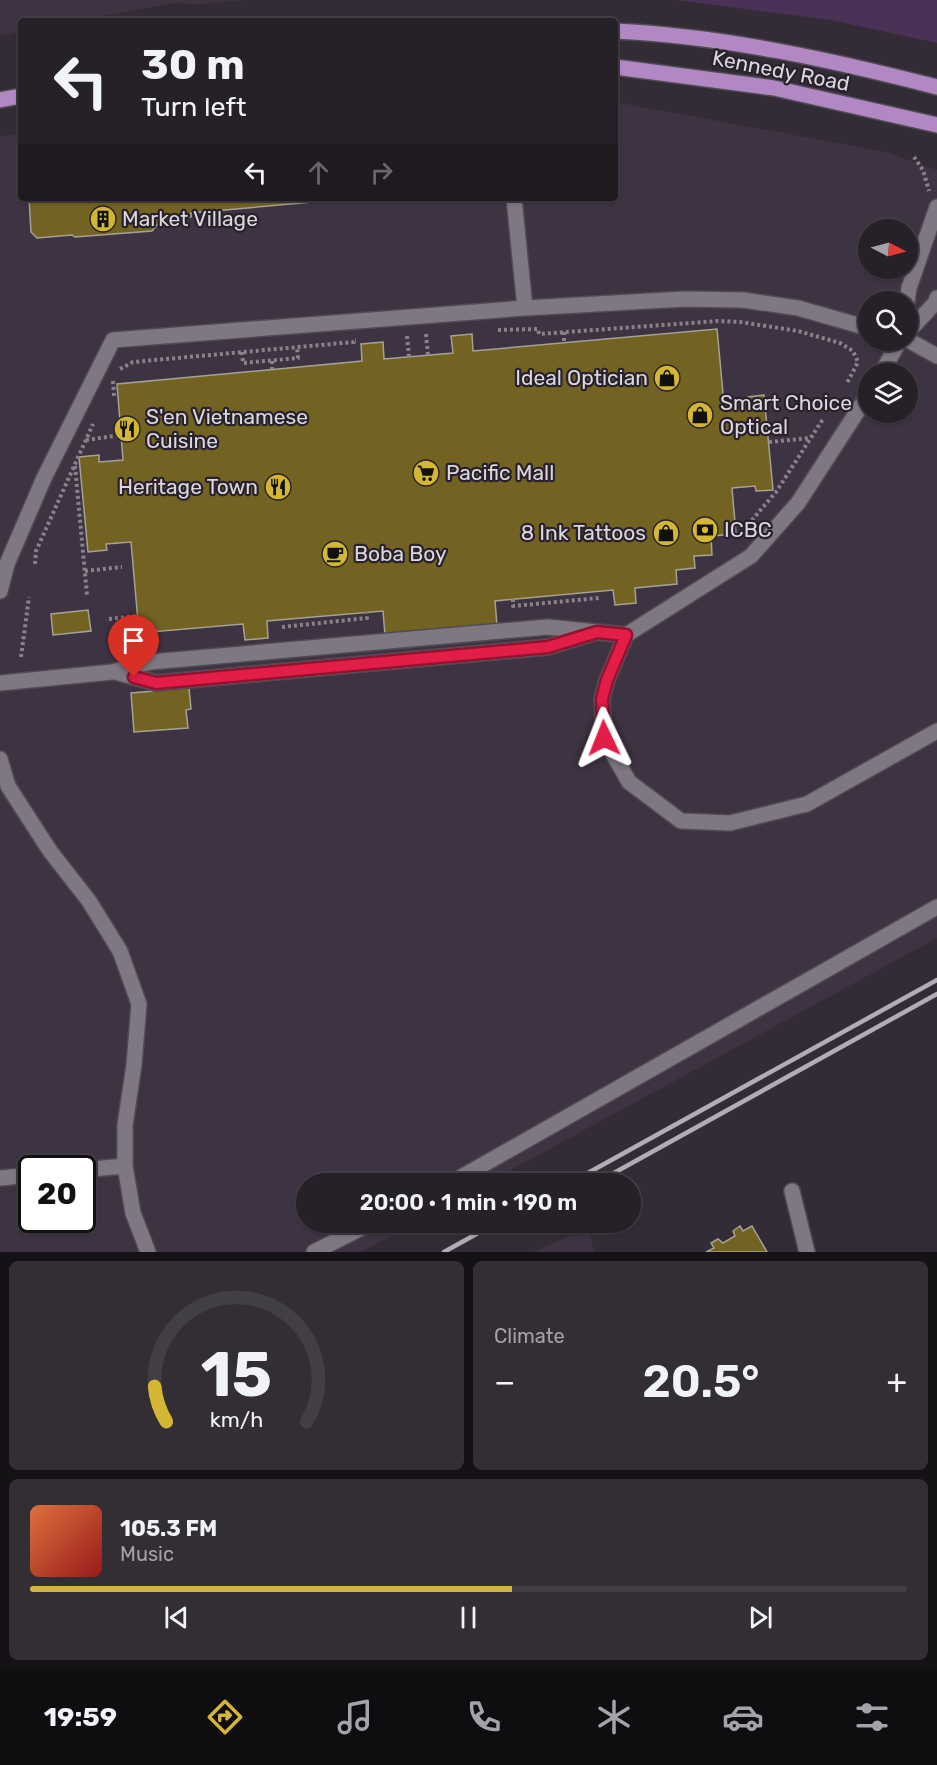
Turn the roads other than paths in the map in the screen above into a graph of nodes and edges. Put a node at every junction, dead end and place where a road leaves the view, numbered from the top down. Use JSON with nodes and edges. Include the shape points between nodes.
{"nodes":[{"id":1,"x":618,"y":31,"type":"edge"},
{"id":2,"x":618,"y":67,"type":"edge"},
{"id":3,"x":937,"y":87,"type":"edge"},
{"id":4,"x":18,"y":96,"type":"edge"},
{"id":5,"x":0,"y":99,"type":"edge"},
{"id":6,"x":937,"y":125,"type":"edge"},
{"id":7,"x":514,"y":201,"type":"edge"},
{"id":8,"x":937,"y":207,"type":"edge"},
{"id":9,"x":909,"y":291,"type":"edge"},
{"id":10,"x":937,"y":298,"type":"edge"},
{"id":11,"x":525,"y":308,"type":"junction"},
{"id":12,"x":918,"y":321,"type":"edge"},
{"id":13,"x":858,"y":324,"type":"edge"},
{"id":14,"x":918,"y":346,"type":"edge"},
{"id":15,"x":937,"y":356,"type":"edge"},
{"id":16,"x":858,"y":410,"type":"edge"},
{"id":17,"x":0,"y":591,"type":"edge"},
{"id":18,"x":597,"y":632,"type":"junction"},
{"id":19,"x":626,"y":635,"type":"junction"},
{"id":20,"x":112,"y":672,"type":"junction"},
{"id":21,"x":0,"y":683,"type":"edge"},
{"id":22,"x":937,"y":731,"type":"edge"},
{"id":23,"x":0,"y":759,"type":"edge"},
{"id":24,"x":937,"y":907,"type":"edge"},
{"id":25,"x":125,"y":1166,"type":"junction"},
{"id":26,"x":96,"y":1169,"type":"edge"},
{"id":27,"x":468,"y":1173,"type":"edge"},
{"id":28,"x":18,"y":1176,"type":"edge"},
{"id":29,"x":0,"y":1178,"type":"edge"},
{"id":30,"x":792,"y":1191,"type":"dead end"},
{"id":31,"x":351,"y":1233,"type":"edge"},
{"id":32,"x":148,"y":1252,"type":"edge"},
{"id":33,"x":314,"y":1252,"type":"edge"},
{"id":34,"x":807,"y":1252,"type":"edge"}],
"edges":[{"from":1,"to":3,"type":"main road","name":"Kennedy Road","via":[[780,51]]},
{"from":2,"to":6,"type":"main road","name":"Kennedy Road","via":[[774,88]]},
{"from":4,"to":5,"type":"main road"},
{"from":7,"to":11,"type":"street"},
{"from":8,"to":9,"type":"street"},
{"from":10,"to":12,"type":"street"},
{"from":11,"to":13,"type":"street","via":[[628,301],[743,300],[798,308]]},
{"from":11,"to":17,"type":"street","via":[[113,340],[44,477],[7,564]]},
{"from":14,"to":15,"type":"street"},
{"from":16,"to":19,"type":"street","via":[[798,503],[751,556]]},
{"from":18,"to":19,"type":"street"},
{"from":18,"to":20,"type":"street","via":[[548,627],[150,662]]},
{"from":18,"to":20,"type":"street","via":[[548,647],[156,683]]},
{"from":19,"to":22,"type":"street","via":[[602,699],[604,738],[630,782],[681,821],[730,823],[807,804]]},
{"from":20,"to":21,"type":"street"},
{"from":23,"to":25,"type":"street","via":[[8,786],[120,951],[139,1004],[125,1125]]},
{"from":24,"to":27,"type":"street"},
{"from":25,"to":26,"type":"street"},
{"from":25,"to":32,"type":"street","via":[[133,1213]]},
{"from":28,"to":29,"type":"street"},
{"from":30,"to":34,"type":"street"},
{"from":31,"to":33,"type":"street"}]}
